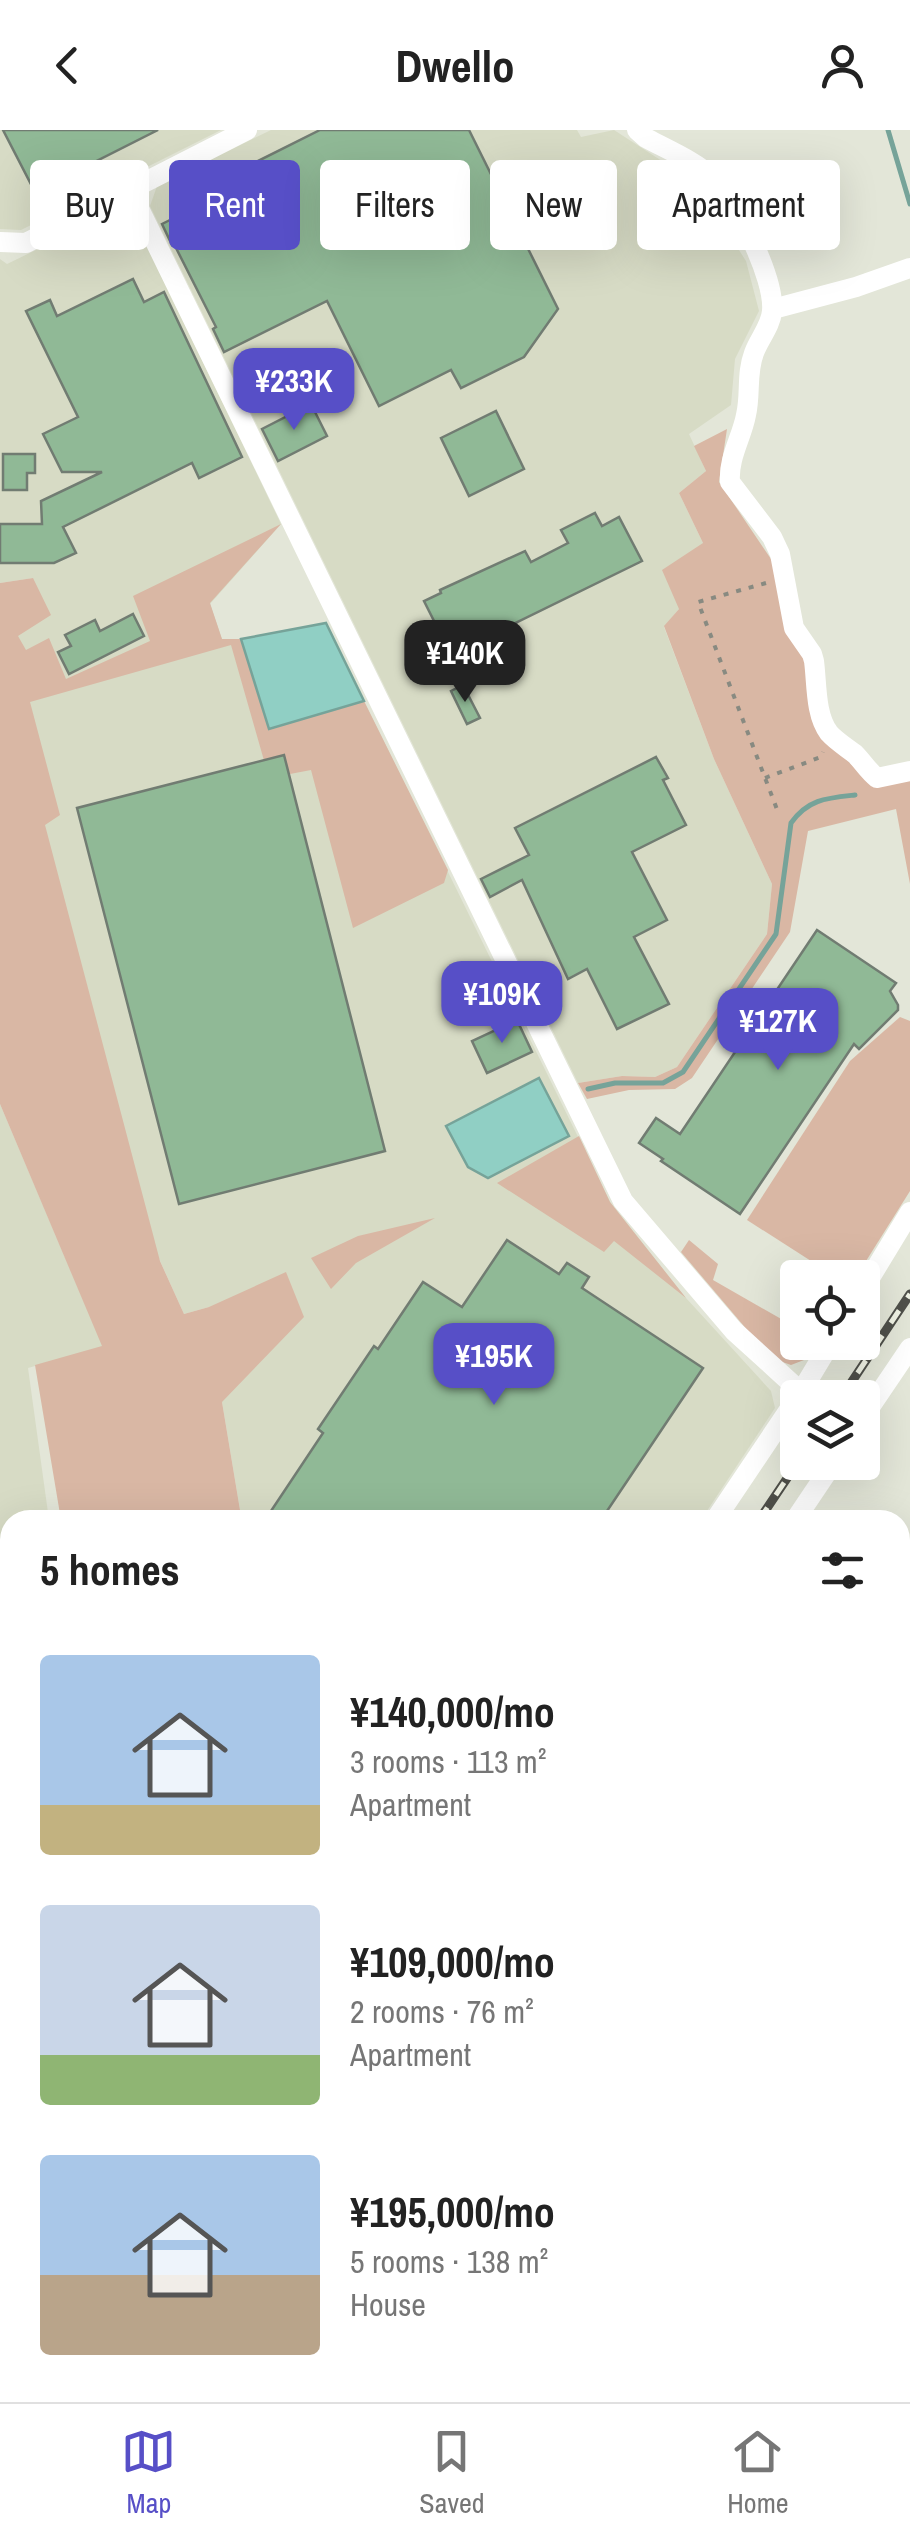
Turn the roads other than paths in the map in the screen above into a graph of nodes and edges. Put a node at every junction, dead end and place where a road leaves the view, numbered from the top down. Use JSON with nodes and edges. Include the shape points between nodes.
{"nodes":[{"id":1,"x":246,"y":130,"type":"edge"},
{"id":2,"x":637,"y":130,"type":"edge"},
{"id":3,"x":149,"y":180,"type":"edge"},
{"id":4,"x":149,"y":229,"type":"edge"},
{"id":5,"x":30,"y":240,"type":"edge"},
{"id":6,"x":0,"y":242,"type":"edge"},
{"id":7,"x":910,"y":268,"type":"edge"},
{"id":8,"x":773,"y":309,"type":"junction"},
{"id":9,"x":910,"y":771,"type":"edge"},
{"id":10,"x":910,"y":1212,"type":"edge"},
{"id":11,"x":880,"y":1261,"type":"edge"},
{"id":12,"x":910,"y":1348,"type":"edge"},
{"id":13,"x":788,"y":1380,"type":"edge"},
{"id":14,"x":880,"y":1392,"type":"edge"},
{"id":15,"x":780,"y":1423,"type":"edge"},
{"id":16,"x":822,"y":1480,"type":"edge"},
{"id":17,"x":722,"y":1510,"type":"edge"},
{"id":18,"x":802,"y":1510,"type":"edge"}],
"edges":[{"from":1,"to":3,"type":"street"},
{"from":2,"to":8,"type":"street","via":[[724,191],[760,256]]},
{"from":4,"to":13,"type":"street","via":[[623,1201],[734,1332]]},
{"from":5,"to":6,"type":"street"},
{"from":7,"to":8,"type":"street"},
{"from":8,"to":9,"type":"street","via":[[753,354],[730,482],[780,554],[794,628],[812,654],[821,716],[832,736],[877,778]]},
{"from":10,"to":11,"type":"street"},
{"from":12,"to":14,"type":"street"},
{"from":15,"to":17,"type":"street"},
{"from":16,"to":18,"type":"street"}]}
